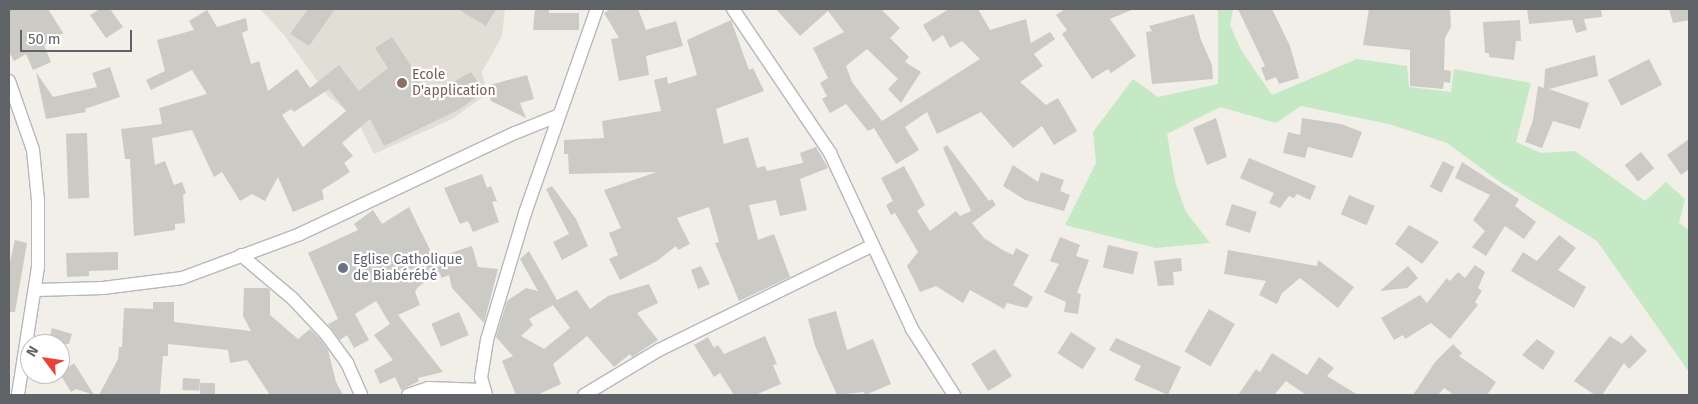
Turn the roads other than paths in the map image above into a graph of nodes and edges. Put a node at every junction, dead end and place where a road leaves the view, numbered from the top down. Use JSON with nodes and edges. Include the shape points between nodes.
{"nodes":[{"id":1,"x":597,"y":9,"type":"edge"},
{"id":2,"x":734,"y":9,"type":"edge"},
{"id":3,"x":9,"y":81,"type":"edge"},
{"id":4,"x":558,"y":116,"type":"junction"},
{"id":5,"x":873,"y":245,"type":"junction"},
{"id":6,"x":241,"y":255,"type":"junction"},
{"id":7,"x":36,"y":290,"type":"junction"},
{"id":8,"x":485,"y":392,"type":"edge"},
{"id":9,"x":18,"y":395,"type":"edge"},
{"id":10,"x":360,"y":395,"type":"edge"},
{"id":11,"x":408,"y":395,"type":"edge"},
{"id":12,"x":584,"y":395,"type":"edge"},
{"id":13,"x":954,"y":395,"type":"edge"}],
"edges":[{"from":1,"to":4,"type":"street"},
{"from":2,"to":5,"type":"street","via":[[830,153]]},
{"from":3,"to":7,"type":"street","via":[[32,150],[38,200]]},
{"from":4,"to":6,"type":"street","via":[[300,234]]},
{"from":4,"to":8,"type":"street","via":[[524,213],[487,340],[481,368]]},
{"from":5,"to":12,"type":"street","via":[[659,350]]},
{"from":5,"to":13,"type":"street","via":[[912,329]]},
{"from":6,"to":7,"type":"street","via":[[162,283]]},
{"from":6,"to":10,"type":"street","via":[[293,299],[326,334],[347,364]]},
{"from":7,"to":9,"type":"street"},
{"from":8,"to":11,"type":"street","via":[[428,388]]}]}
